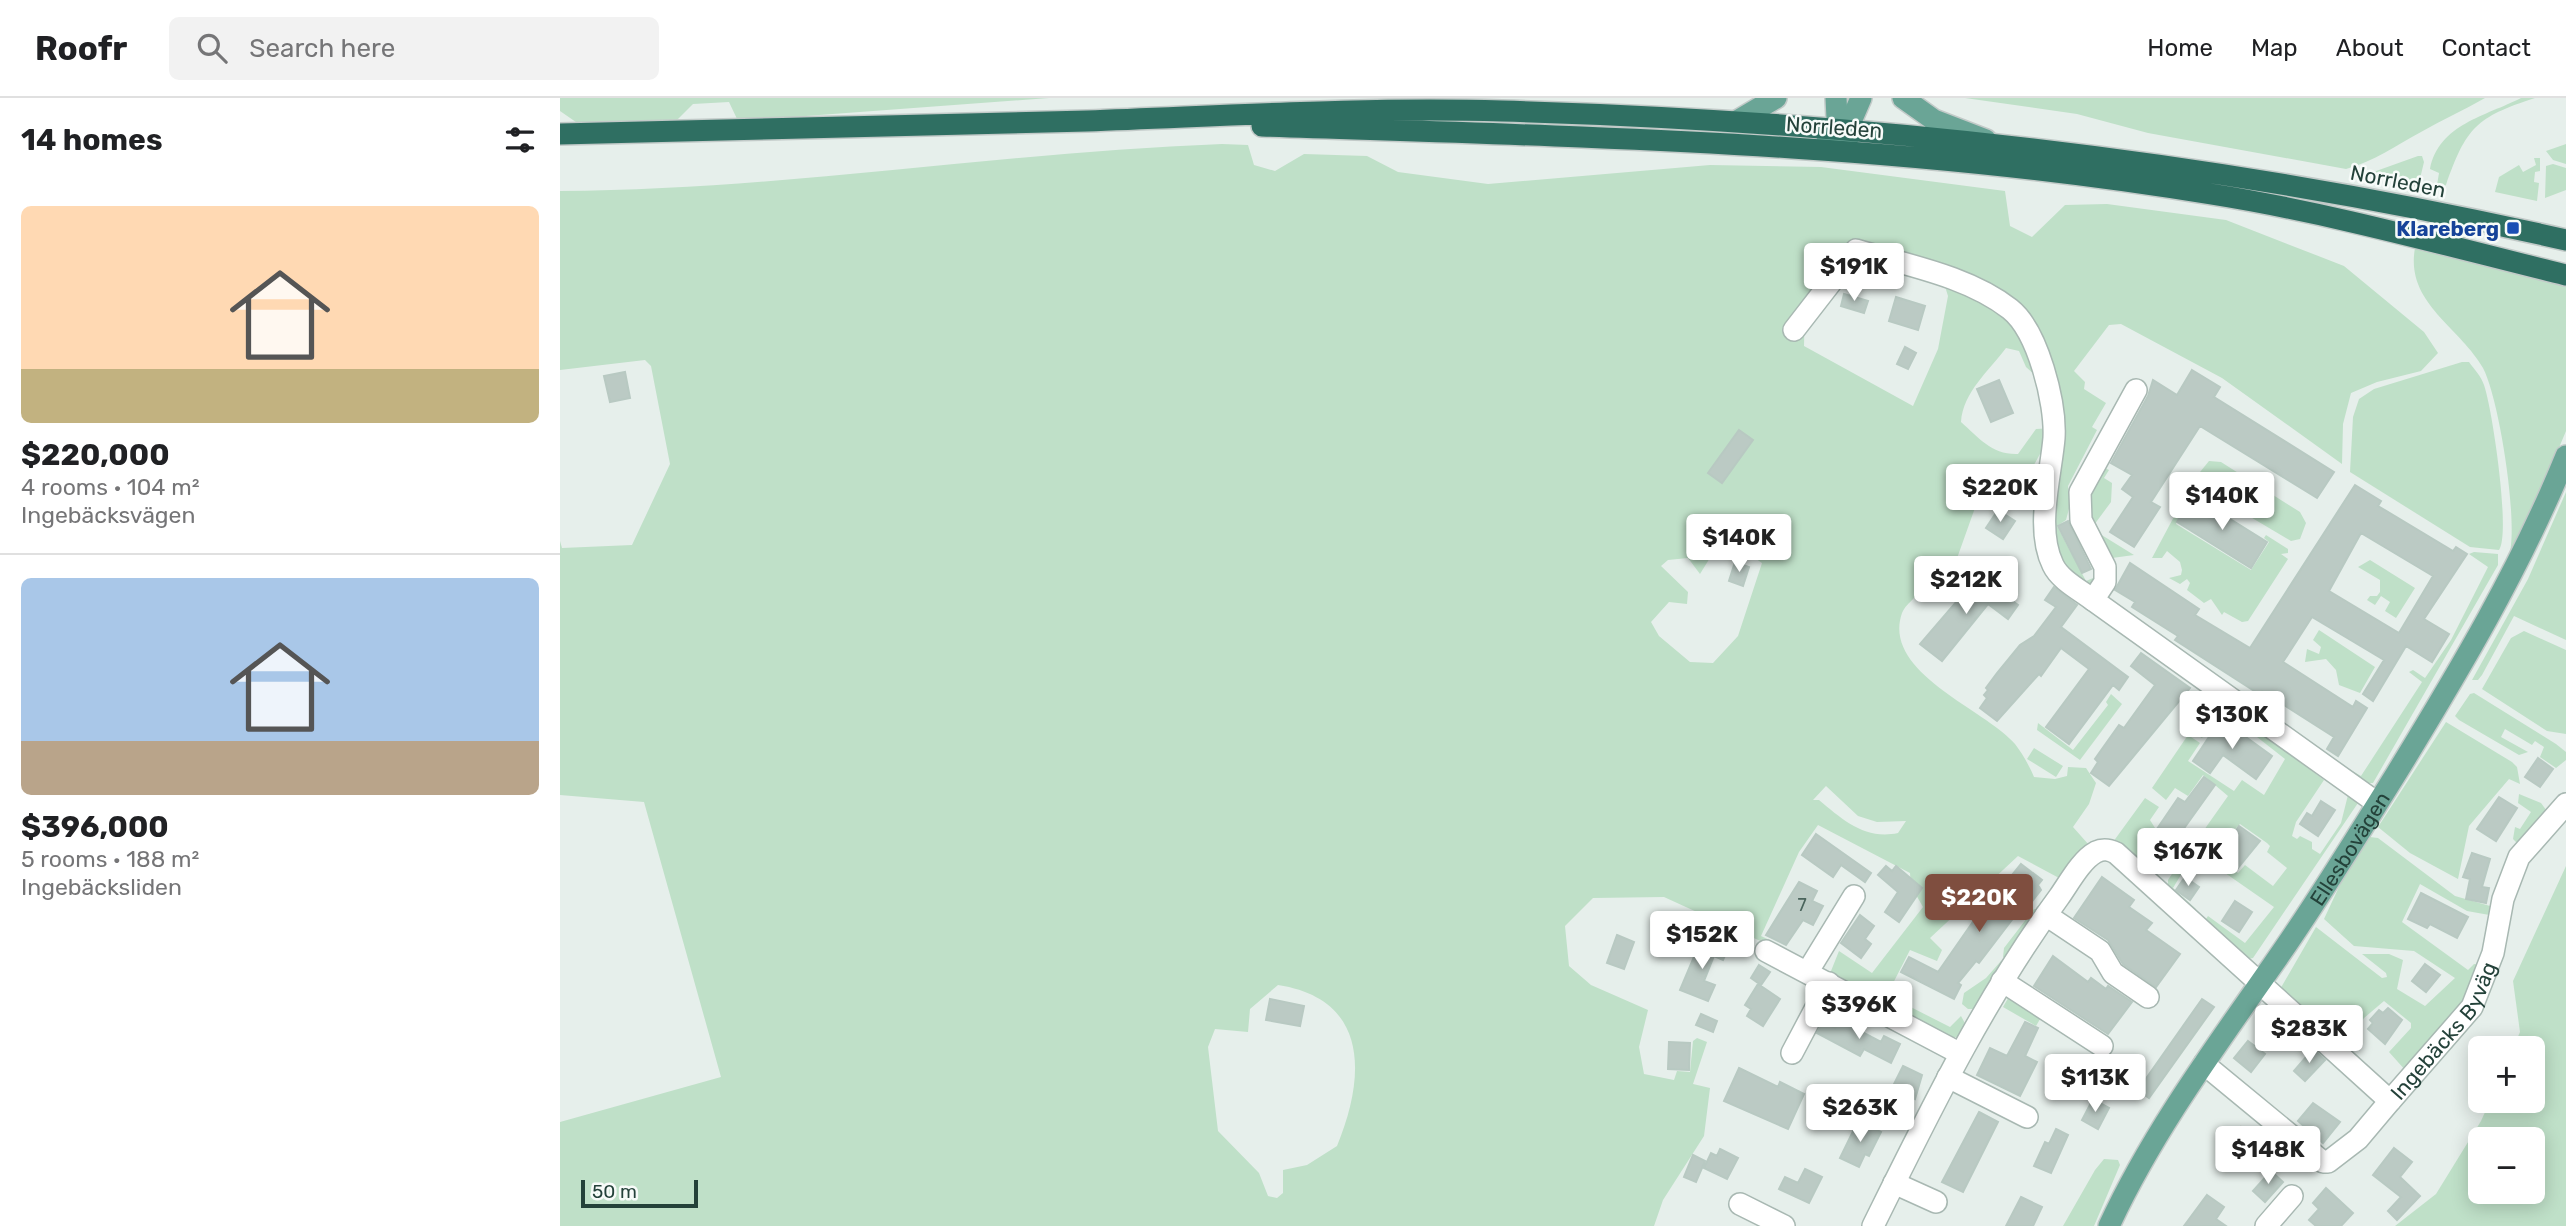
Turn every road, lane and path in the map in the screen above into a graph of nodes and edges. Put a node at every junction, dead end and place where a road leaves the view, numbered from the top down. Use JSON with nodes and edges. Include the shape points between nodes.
{"nodes":[{"id":1,"x":1776,"y":98,"type":"edge"},
{"id":2,"x":1836,"y":98,"type":"edge"},
{"id":3,"x":1861,"y":98,"type":"edge"},
{"id":4,"x":1903,"y":98,"type":"edge"},
{"id":5,"x":1088,"y":121,"type":"junction"},
{"id":6,"x":1737,"y":121,"type":"junction"},
{"id":7,"x":1840,"y":128,"type":"junction"},
{"id":8,"x":560,"y":134,"type":"edge"},
{"id":9,"x":1995,"y":144,"type":"junction"},
{"id":10,"x":1780,"y":147,"type":"junction"},
{"id":11,"x":1870,"y":153,"type":"junction"},
{"id":12,"x":2566,"y":240,"type":"edge"},
{"id":13,"x":2566,"y":275,"type":"edge"},
{"id":14,"x":1794,"y":330,"type":"dead end"},
{"id":15,"x":2136,"y":390,"type":"dead end"},
{"id":16,"x":2566,"y":456,"type":"edge"},
{"id":17,"x":2093,"y":600,"type":"junction"},
{"id":18,"x":2377,"y":803,"type":"junction"},
{"id":19,"x":2566,"y":804,"type":"edge"},
{"id":20,"x":1854,"y":896,"type":"dead end"},
{"id":21,"x":2046,"y":915,"type":"junction"},
{"id":22,"x":1766,"y":951,"type":"dead end"},
{"id":23,"x":1808,"y":971,"type":"junction"},
{"id":24,"x":2002,"y":981,"type":"junction"},
{"id":25,"x":1829,"y":983,"type":"junction"},
{"id":26,"x":2259,"y":984,"type":"junction"},
{"id":27,"x":2148,"y":997,"type":"dead end"},
{"id":28,"x":2102,"y":1046,"type":"dead end"},
{"id":29,"x":1959,"y":1053,"type":"junction"},
{"id":30,"x":1792,"y":1054,"type":"dead end"},
{"id":31,"x":2204,"y":1064,"type":"junction"},
{"id":32,"x":1948,"y":1077,"type":"junction"},
{"id":33,"x":2390,"y":1101,"type":"junction"},
{"id":34,"x":2027,"y":1117,"type":"dead end"},
{"id":35,"x":1894,"y":1183,"type":"junction"},
{"id":36,"x":2292,"y":1196,"type":"dead end"},
{"id":37,"x":1936,"y":1202,"type":"dead end"},
{"id":38,"x":1740,"y":1204,"type":"dead end"},
{"id":39,"x":1784,"y":1226,"type":"edge"},
{"id":40,"x":1873,"y":1226,"type":"edge"},
{"id":41,"x":2109,"y":1226,"type":"edge"},
{"id":42,"x":2266,"y":1226,"type":"edge"}],
"edges":[{"from":1,"to":6,"type":"main road"},
{"from":2,"to":7,"type":"main road"},
{"from":3,"to":7,"type":"main road","via":[[1852,119]]},
{"from":4,"to":9,"type":"main road","via":[[1934,120]]},
{"from":5,"to":6,"type":"highway","name":"Norrleden","via":[[1404,110]]},
{"from":5,"to":8,"type":"highway","name":"Norrleden"},
{"from":5,"to":10,"type":"highway","name":"Norrleden"},
{"from":6,"to":7,"type":"highway","name":"Norrleden"},
{"from":7,"to":9,"type":"highway","name":"Norrleden"},
{"from":7,"to":10,"type":"main road","via":[[1818,140]]},
{"from":7,"to":11,"type":"main road"},
{"from":9,"to":12,"type":"highway","name":"Norrleden","via":[[2292,185]]},
{"from":10,"to":11,"type":"highway","name":"Norrleden"},
{"from":11,"to":13,"type":"highway","name":"Norrleden","via":[[2293,208]]},
{"from":14,"to":17,"type":"street","via":[[1856,250],[1980,292],[2010,309],[2036,345],[2053,423],[2046,500],[2050,558],[2058,573]]},
{"from":15,"to":17,"type":"street","via":[[2080,492],[2081,520],[2105,567],[2105,582]]},
{"from":16,"to":18,"type":"main road","name":"Ellesbovägen","via":[[2518,566],[2455,679]]},
{"from":17,"to":18,"type":"street"},
{"from":18,"to":26,"type":"main road","name":"Ellesbovägen"},
{"from":19,"to":33,"type":"street","name":"Ingebäcks Byväg","via":[[2536,835],[2511,875],[2493,953],[2472,1007]]},
{"from":20,"to":23,"type":"street"},
{"from":21,"to":24,"type":"street"},
{"from":21,"to":26,"type":"street","name":"Ingebäcks Byväg","via":[[2090,856],[2110,850]]},
{"from":21,"to":27,"type":"street","via":[[2101,951],[2113,973]]},
{"from":22,"to":23,"type":"street"},
{"from":23,"to":25,"type":"street"},
{"from":24,"to":28,"type":"street"},
{"from":24,"to":29,"type":"street"},
{"from":25,"to":29,"type":"street"},
{"from":25,"to":30,"type":"street"},
{"from":26,"to":31,"type":"main road","name":"Ellesbovägen"},
{"from":26,"to":33,"type":"street","name":"Ingebäcks Byväg"},
{"from":29,"to":32,"type":"street"},
{"from":31,"to":33,"type":"street","via":[[2323,1163],[2358,1139]]},
{"from":31,"to":41,"type":"main road","name":"Ellesbovägen","via":[[2150,1149]]},
{"from":32,"to":34,"type":"street"},
{"from":32,"to":35,"type":"street"},
{"from":35,"to":37,"type":"street"},
{"from":35,"to":40,"type":"street"},
{"from":36,"to":42,"type":"street"},
{"from":38,"to":39,"type":"street"}]}
